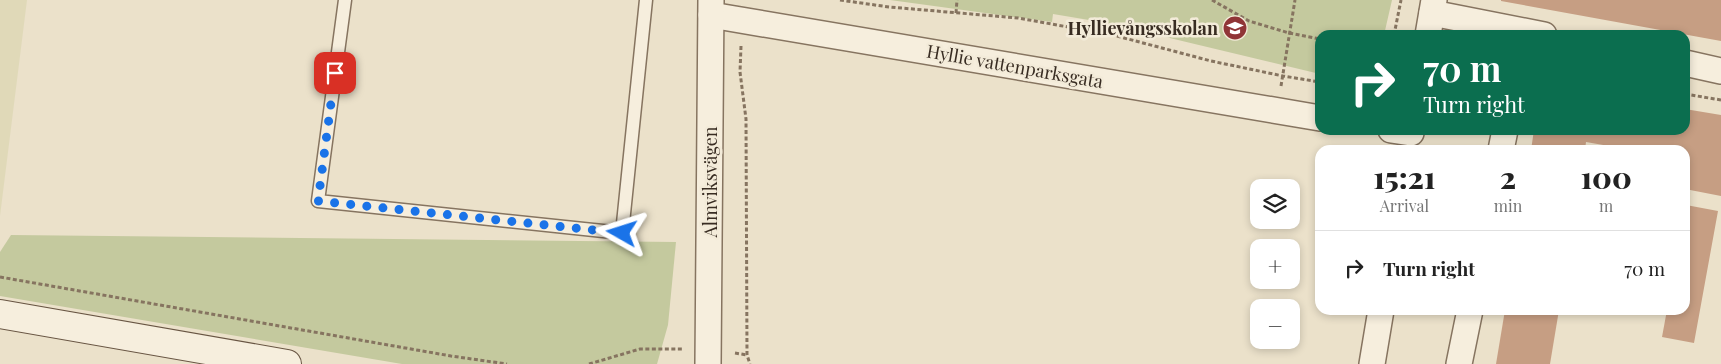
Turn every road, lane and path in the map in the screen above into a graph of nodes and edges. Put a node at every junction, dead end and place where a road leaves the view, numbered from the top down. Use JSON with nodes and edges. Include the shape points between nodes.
{"nodes":[{"id":1,"x":345,"y":0,"type":"edge"},
{"id":2,"x":646,"y":0,"type":"edge"},
{"id":3,"x":840,"y":0,"type":"edge"},
{"id":4,"x":957,"y":0,"type":"edge"},
{"id":5,"x":1212,"y":0,"type":"edge"},
{"id":6,"x":1295,"y":0,"type":"edge"},
{"id":7,"x":1400,"y":0,"type":"edge"},
{"id":8,"x":711,"y":7,"type":"edge"},
{"id":9,"x":956,"y":13,"type":"junction"},
{"id":10,"x":1431,"y":16,"type":"edge"},
{"id":11,"x":741,"y":20,"type":"junction"},
{"id":12,"x":1395,"y":30,"type":"edge"},
{"id":13,"x":1509,"y":30,"type":"edge"},
{"id":14,"x":1289,"y":33,"type":"junction"},
{"id":15,"x":1315,"y":38,"type":"edge"},
{"id":16,"x":1690,"y":64,"type":"edge"},
{"id":17,"x":1721,"y":71,"type":"edge"},
{"id":18,"x":1283,"y":76,"type":"junction"},
{"id":19,"x":1315,"y":81,"type":"edge"},
{"id":20,"x":1690,"y":95,"type":"edge"},
{"id":21,"x":1721,"y":100,"type":"edge"},
{"id":22,"x":1276,"y":111,"type":"junction"},
{"id":23,"x":1315,"y":117,"type":"edge"},
{"id":24,"x":0,"y":277,"type":"edge"},
{"id":25,"x":0,"y":314,"type":"edge"},
{"id":26,"x":1380,"y":315,"type":"edge"},
{"id":27,"x":1469,"y":315,"type":"edge"},
{"id":28,"x":0,"y":320,"type":"edge"},
{"id":29,"x":80,"y":329,"type":"junction"},
{"id":30,"x":747,"y":355,"type":"junction"},
{"id":31,"x":708,"y":357,"type":"edge"},
{"id":32,"x":288,"y":364,"type":"edge"},
{"id":33,"x":507,"y":364,"type":"edge"},
{"id":34,"x":589,"y":364,"type":"edge"},
{"id":35,"x":750,"y":364,"type":"edge"},
{"id":36,"x":1372,"y":364,"type":"edge"},
{"id":37,"x":1459,"y":364,"type":"edge"}],
"edges":[{"from":1,"to":2,"type":"lane","via":[[318,201],[622,233]]},
{"from":3,"to":9,"type":"path"},
{"from":4,"to":9,"type":"path"},
{"from":5,"to":14,"type":"path","via":[[1249,21]]},
{"from":6,"to":14,"type":"path"},
{"from":7,"to":12,"type":"path"},
{"from":8,"to":11,"type":"street","name":"Hyllie vattenparksgata"},
{"from":8,"to":31,"type":"street","name":"Almviksvägen"},
{"from":9,"to":18,"type":"path","via":[[1018,18],[1113,35]]},
{"from":10,"to":13,"type":"street"},
{"from":11,"to":22,"type":"street","name":"Hyllie vattenparksgata"},
{"from":11,"to":30,"type":"path","via":[[740,72],[746,119]]},
{"from":14,"to":15,"type":"path"},
{"from":14,"to":18,"type":"path"},
{"from":16,"to":17,"type":"street"},
{"from":18,"to":19,"type":"path"},
{"from":18,"to":22,"type":"path"},
{"from":20,"to":21,"type":"path"},
{"from":22,"to":23,"type":"street","name":"Hyllie vattenparksgata"},
{"from":24,"to":33,"type":"path"},
{"from":25,"to":29,"type":"main road"},
{"from":26,"to":36,"type":"street"},
{"from":27,"to":37,"type":"street"},
{"from":28,"to":29,"type":"main road"},
{"from":29,"to":32,"type":"main road"},
{"from":30,"to":31,"type":"path"},
{"from":30,"to":35,"type":"path"},
{"from":31,"to":34,"type":"path","via":[[658,348],[640,349]]}]}
